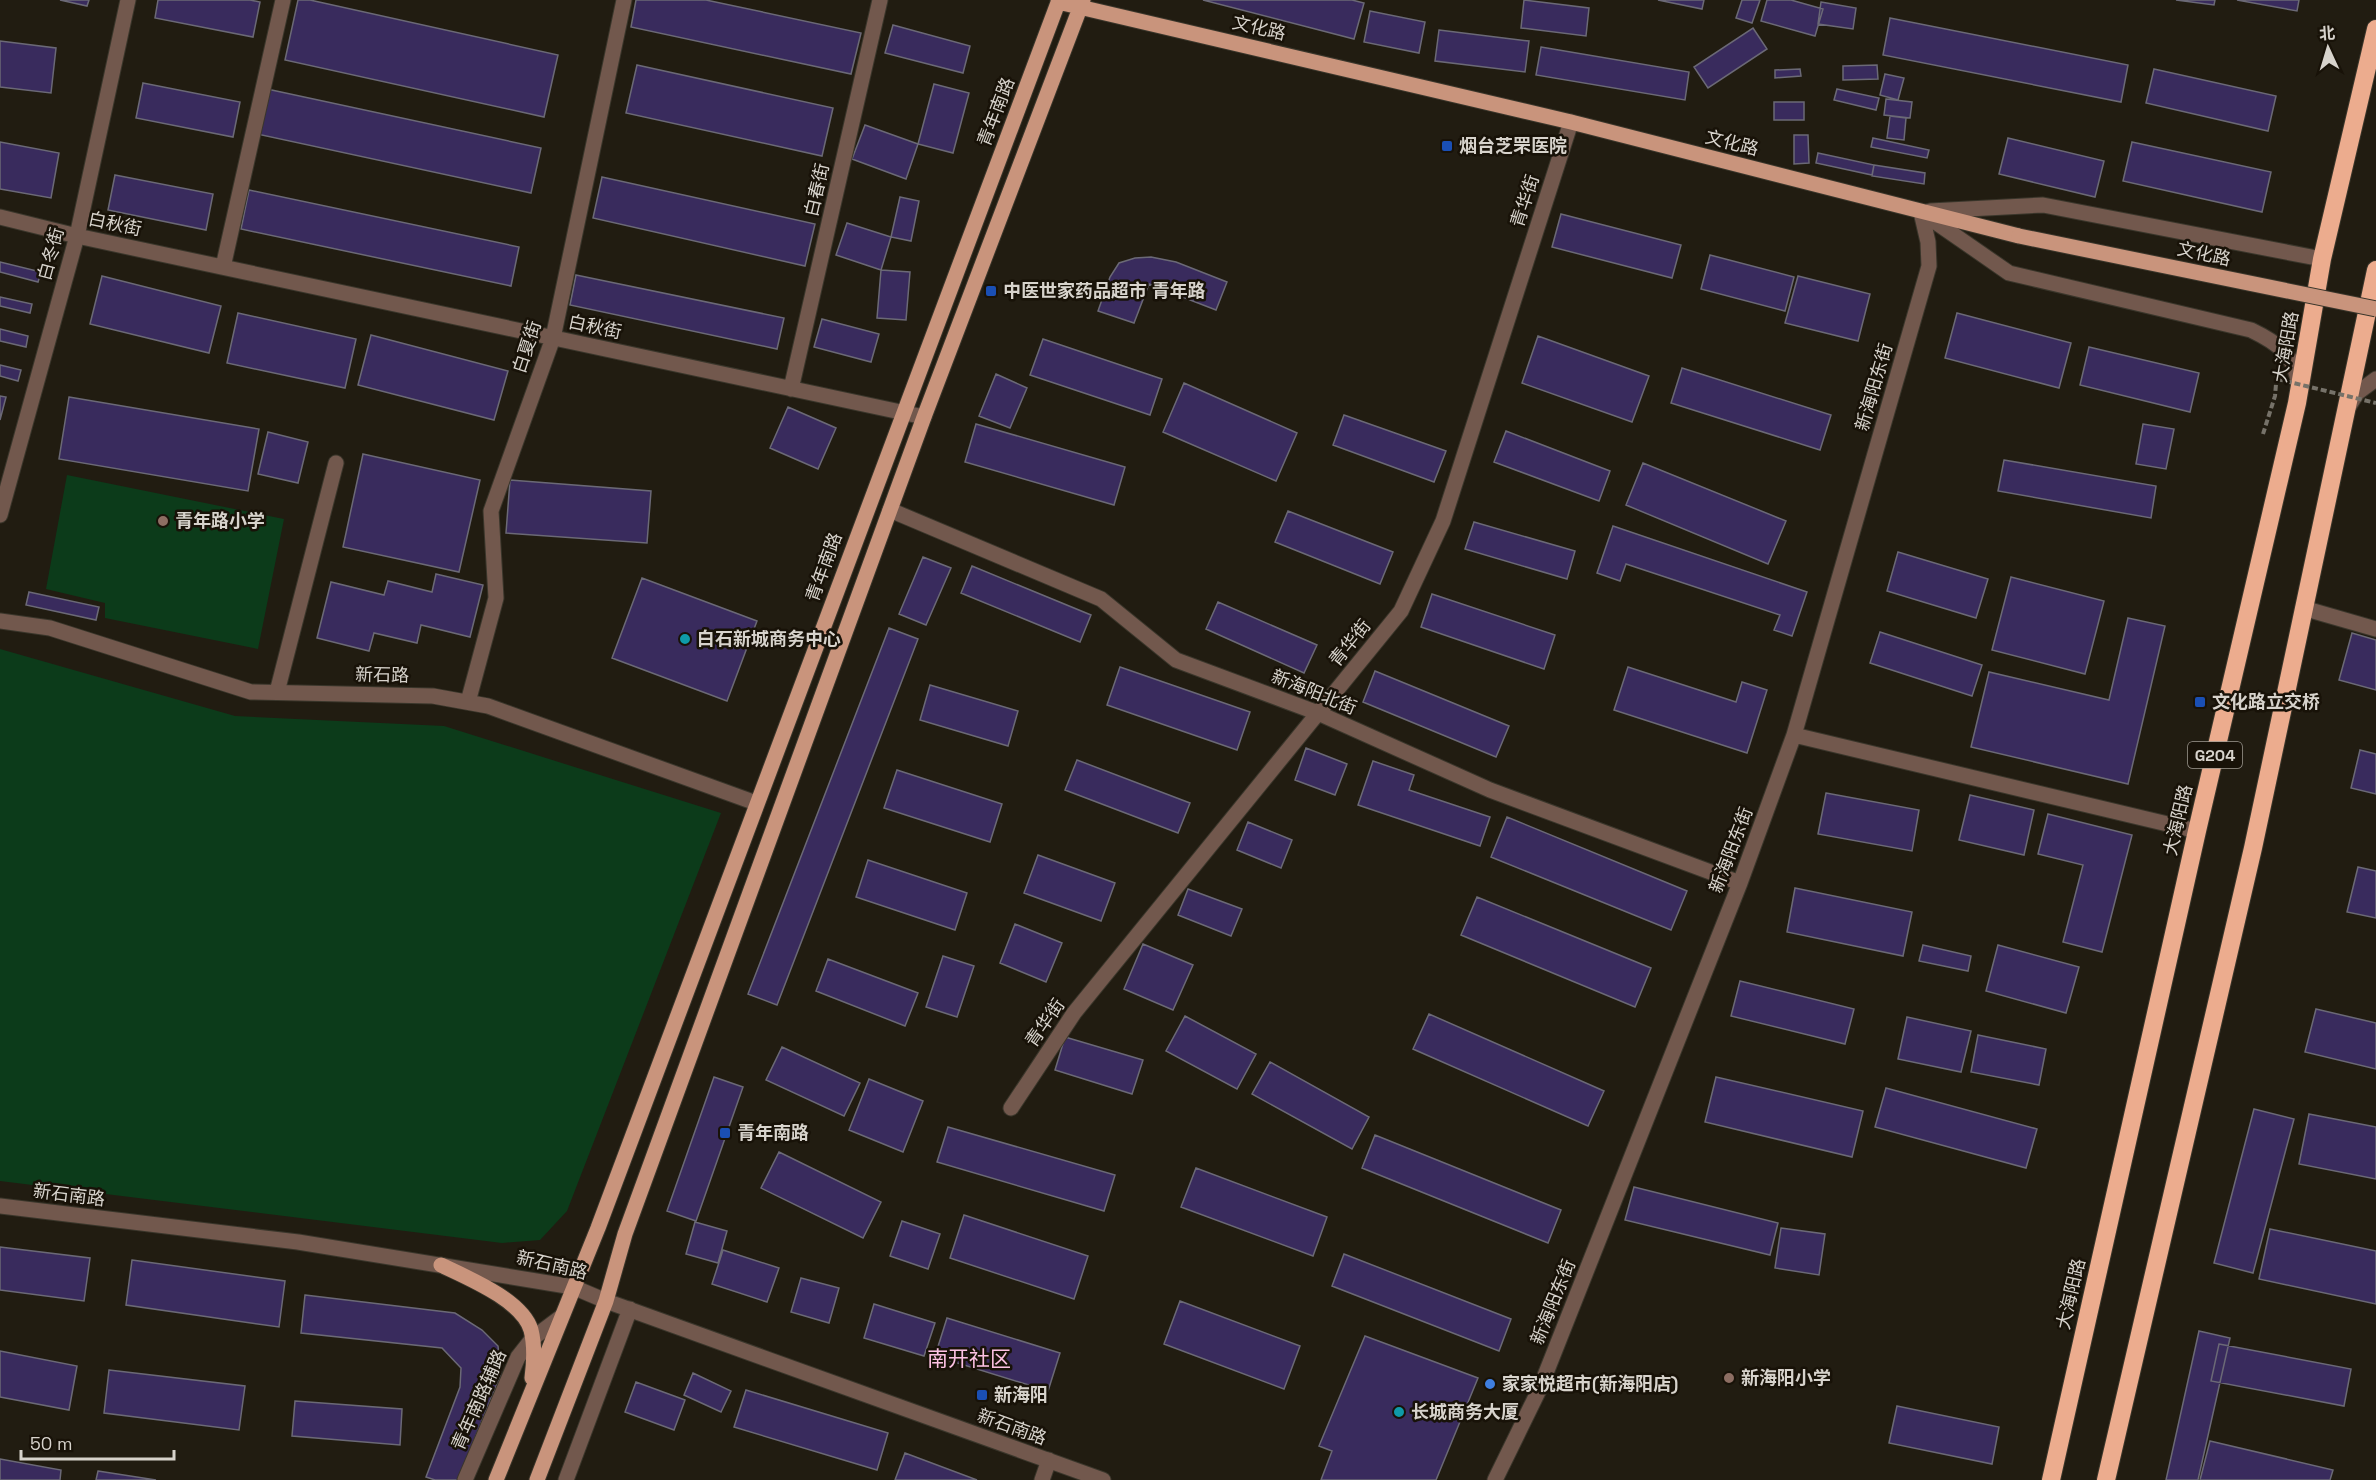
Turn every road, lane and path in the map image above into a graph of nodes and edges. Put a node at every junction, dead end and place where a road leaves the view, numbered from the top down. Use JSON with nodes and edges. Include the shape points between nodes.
{"nodes":[{"id":1,"x":128,"y":0,"type":"edge"},
{"id":2,"x":283,"y":0,"type":"edge"},
{"id":3,"x":624,"y":0,"type":"edge"},
{"id":4,"x":880,"y":0,"type":"edge"},
{"id":5,"x":1055,"y":1,"type":"edge"},
{"id":6,"x":1081,"y":3,"type":"edge"},
{"id":7,"x":2376,"y":28,"type":"edge"},
{"id":8,"x":1571,"y":122,"type":"junction"},
{"id":9,"x":1921,"y":212,"type":"junction"},
{"id":10,"x":0,"y":217,"type":"edge"},
{"id":11,"x":77,"y":236,"type":"junction"},
{"id":12,"x":2322,"y":259,"type":"junction"},
{"id":13,"x":223,"y":267,"type":"junction"},
{"id":14,"x":2376,"y":270,"type":"edge"},
{"id":15,"x":2376,"y":309,"type":"edge"},
{"id":16,"x":553,"y":338,"type":"junction"},
{"id":17,"x":2276,"y":367,"type":"dead end"},
{"id":18,"x":2277,"y":379,"type":"junction"},
{"id":19,"x":2376,"y":379,"type":"edge"},
{"id":20,"x":791,"y":389,"type":"junction"},
{"id":21,"x":2297,"y":403,"type":"junction"},
{"id":22,"x":2376,"y":403,"type":"edge"},
{"id":23,"x":2346,"y":411,"type":"junction"},
{"id":24,"x":902,"y":413,"type":"junction"},
{"id":25,"x":924,"y":417,"type":"junction"},
{"id":26,"x":2263,"y":434,"type":"dead end"},
{"id":27,"x":336,"y":463,"type":"dead end"},
{"id":28,"x":890,"y":510,"type":"junction"},
{"id":29,"x":0,"y":515,"type":"edge"},
{"id":30,"x":2303,"y":608,"type":"junction"},
{"id":31,"x":0,"y":621,"type":"edge"},
{"id":32,"x":2376,"y":629,"type":"edge"},
{"id":33,"x":277,"y":692,"type":"junction"},
{"id":34,"x":468,"y":702,"type":"junction"},
{"id":35,"x":1318,"y":713,"type":"junction"},
{"id":36,"x":1794,"y":735,"type":"junction"},
{"id":37,"x":756,"y":803,"type":"junction"},
{"id":38,"x":2197,"y":831,"type":"junction"},
{"id":39,"x":1740,"y":883,"type":"junction"},
{"id":40,"x":1011,"y":1108,"type":"dead end"},
{"id":41,"x":0,"y":1206,"type":"edge"},
{"id":42,"x":441,"y":1265,"type":"junction"},
{"id":43,"x":573,"y":1287,"type":"junction"},
{"id":44,"x":606,"y":1301,"type":"junction"},
{"id":45,"x":630,"y":1310,"type":"junction"},
{"id":46,"x":561,"y":1317,"type":"junction"},
{"id":47,"x":532,"y":1338,"type":"junction"},
{"id":48,"x":531,"y":1391,"type":"junction"},
{"id":49,"x":1049,"y":1460,"type":"junction"},
{"id":50,"x":465,"y":1480,"type":"edge"},
{"id":51,"x":496,"y":1480,"type":"edge"},
{"id":52,"x":537,"y":1480,"type":"edge"},
{"id":53,"x":566,"y":1480,"type":"edge"},
{"id":54,"x":1042,"y":1480,"type":"edge"},
{"id":55,"x":1103,"y":1480,"type":"edge"},
{"id":56,"x":1496,"y":1480,"type":"edge"},
{"id":57,"x":2051,"y":1480,"type":"edge"},
{"id":58,"x":2106,"y":1480,"type":"edge"}],
"edges":[{"from":1,"to":11,"type":"street","name":"白冬街"},
{"from":2,"to":13,"type":"street"},
{"from":3,"to":16,"type":"street","name":"白夏街"},
{"from":4,"to":20,"type":"street","name":"白春街"},
{"from":5,"to":6,"type":"main road","name":"文化路"},
{"from":5,"to":24,"type":"main road","name":"青年南路"},
{"from":6,"to":8,"type":"main road","name":"文化路"},
{"from":6,"to":25,"type":"main road"},
{"from":7,"to":12,"type":"highway","name":"大海阳路","number":"G204"},
{"from":8,"to":9,"type":"main road","name":"文化路"},
{"from":8,"to":35,"type":"street","name":"青华街","via":[[1443,521],[1401,611]]},
{"from":9,"to":12,"type":"street","via":[[2043,206]]},
{"from":9,"to":15,"type":"main road","name":"文化路","bridge":true,"via":[[2019,236]]},
{"from":9,"to":21,"type":"street","via":[[2009,273],[2251,330],[2271,339],[2289,356],[2297,372]]},
{"from":9,"to":36,"type":"street","name":"新海阳东街","via":[[1929,266]]},
{"from":10,"to":11,"type":"street","name":"白秋街"},
{"from":11,"to":13,"type":"street","name":"白秋街"},
{"from":11,"to":29,"type":"street","name":"白冬街"},
{"from":12,"to":21,"type":"highway","name":"大海阳路","number":"G204"},
{"from":13,"to":16,"type":"street","name":"白秋街"},
{"from":14,"to":23,"type":"highway","number":"G204"},
{"from":16,"to":20,"type":"street","name":"白秋街"},
{"from":16,"to":34,"type":"street","name":"白夏街","via":[[491,511],[496,598]]},
{"from":17,"to":18,"type":"path"},
{"from":18,"to":22,"type":"path","bridge":true},
{"from":18,"to":26,"type":"path","via":[[2276,396]]},
{"from":19,"to":23,"type":"street","via":[[2357,393]]},
{"from":20,"to":24,"type":"street","name":"白秋街"},
{"from":21,"to":38,"type":"highway","name":"大海阳路","number":"G204"},
{"from":23,"to":30,"type":"highway","number":"G204"},
{"from":24,"to":25,"type":"street","name":"白秋街"},
{"from":24,"to":37,"type":"main road","name":"青年南路"},
{"from":25,"to":28,"type":"main road"},
{"from":27,"to":33,"type":"street"},
{"from":28,"to":35,"type":"street","name":"新海阳北街","via":[[1101,598],[1176,660]]},
{"from":28,"to":44,"type":"main road","via":[[625,1234]]},
{"from":30,"to":32,"type":"street"},
{"from":30,"to":58,"type":"highway","number":"G204","via":[[2253,848]]},
{"from":31,"to":33,"type":"street","name":"新石路","via":[[50,628],[251,692]]},
{"from":33,"to":34,"type":"street","name":"新石路","via":[[433,696]]},
{"from":34,"to":37,"type":"street","name":"新石路"},
{"from":35,"to":39,"type":"street","name":"新海阳北街","via":[[1490,790]]},
{"from":35,"to":40,"type":"street","name":"青华街","via":[[1074,1013]]},
{"from":36,"to":38,"type":"street"},
{"from":36,"to":39,"type":"street","name":"新海阳东街"},
{"from":37,"to":43,"type":"main road","name":"青年南路"},
{"from":38,"to":57,"type":"highway","name":"大海阳路","number":"G204"},
{"from":39,"to":56,"type":"street","name":"新海阳东街","via":[[1540,1388]]},
{"from":41,"to":42,"type":"street","name":"新石南路","via":[[298,1242]]},
{"from":42,"to":43,"type":"street","name":"新石南路"},
{"from":42,"to":47,"type":"main road","via":[[508,1302],[527,1321]]},
{"from":43,"to":44,"type":"street","name":"新石南路"},
{"from":43,"to":46,"type":"main road","name":"青年南路"},
{"from":44,"to":45,"type":"street","name":"新石南路"},
{"from":44,"to":52,"type":"main road"},
{"from":45,"to":49,"type":"street","name":"新石南路"},
{"from":45,"to":53,"type":"street"},
{"from":46,"to":47,"type":"street","name":"青年南路辅路"},
{"from":46,"to":48,"type":"main road","name":"青年南路"},
{"from":47,"to":48,"type":"main road"},
{"from":47,"to":50,"type":"street","name":"青年南路辅路","via":[[518,1357]]},
{"from":48,"to":51,"type":"main road","name":"青年南路"},
{"from":49,"to":54,"type":"street"},
{"from":49,"to":55,"type":"street","name":"新石南路"}]}
